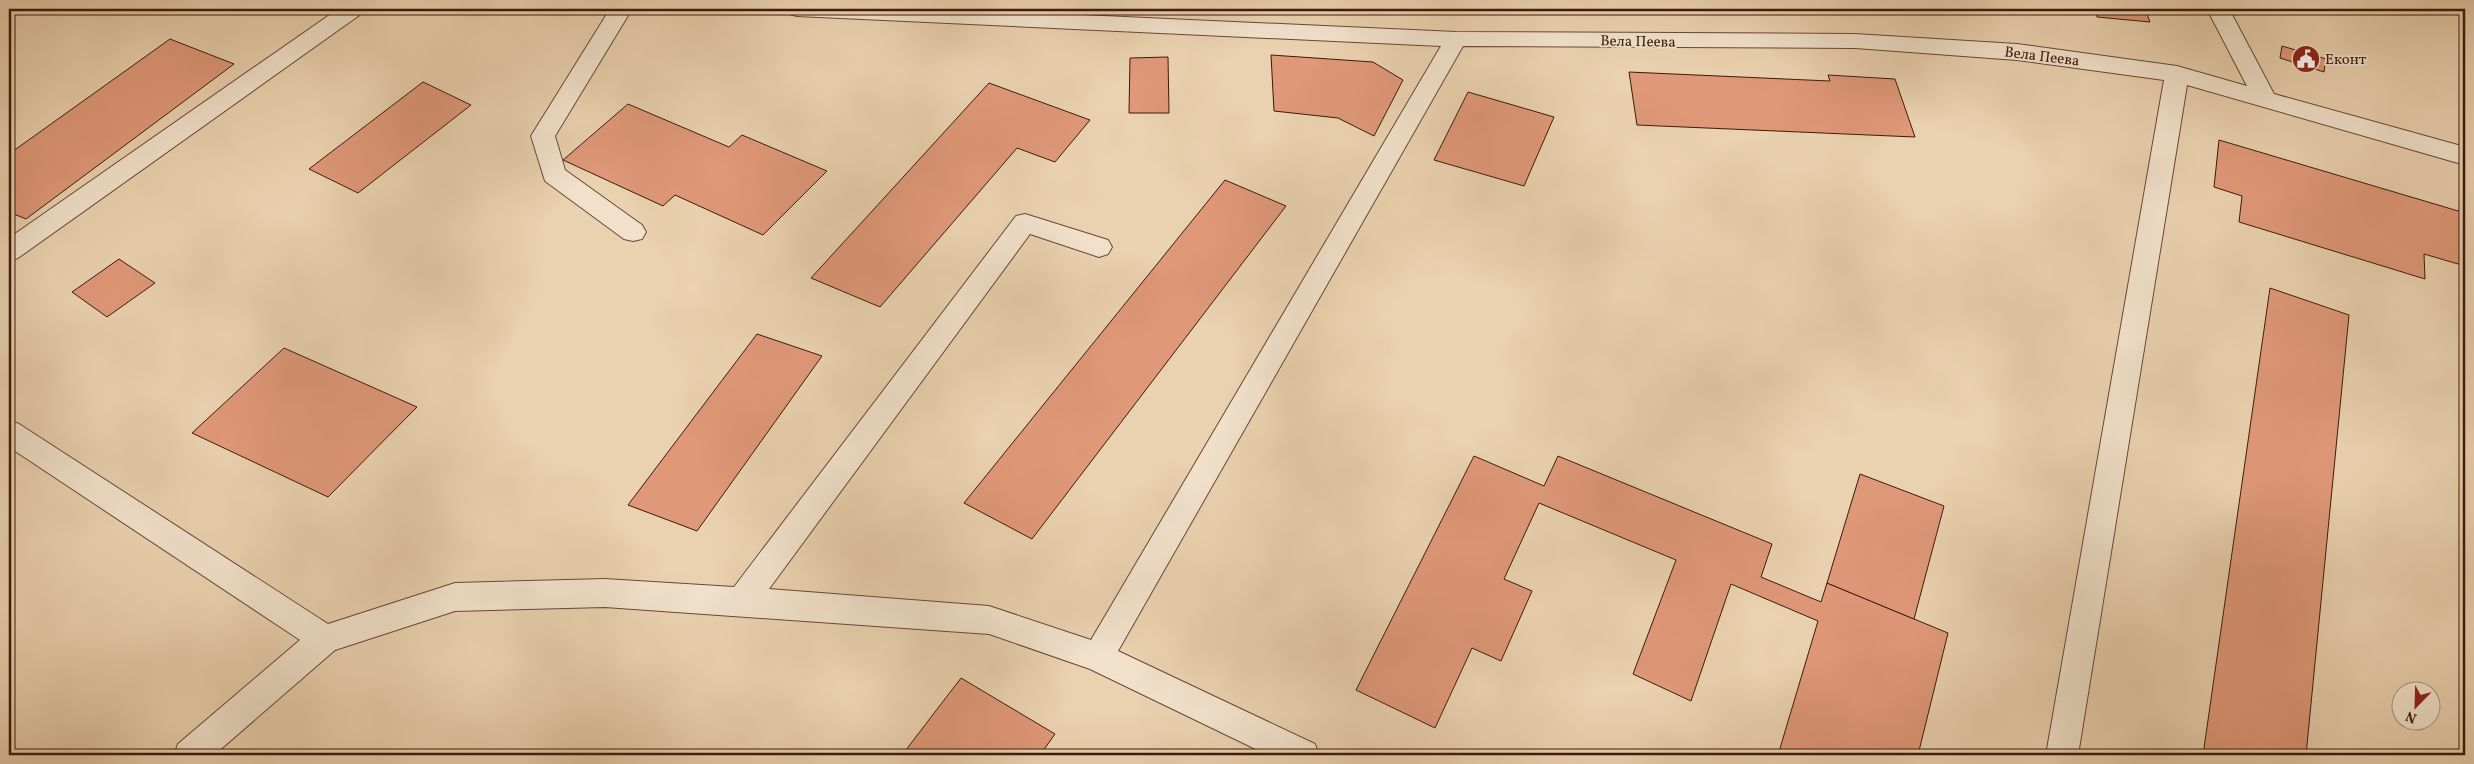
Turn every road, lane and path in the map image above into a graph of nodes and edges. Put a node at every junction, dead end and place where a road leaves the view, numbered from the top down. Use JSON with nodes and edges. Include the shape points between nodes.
{"nodes":[{"id":1,"x":353,"y":9,"type":"edge"},
{"id":2,"x":621,"y":9,"type":"edge"},
{"id":3,"x":797,"y":9,"type":"edge"},
{"id":4,"x":849,"y":9,"type":"edge"},
{"id":5,"x":2218,"y":9,"type":"edge"},
{"id":6,"x":1456,"y":39,"type":"junction"},
{"id":7,"x":2177,"y":74,"type":"junction"},
{"id":8,"x":2264,"y":97,"type":"junction"},
{"id":9,"x":2465,"y":156,"type":"edge"},
{"id":10,"x":633,"y":232,"type":"dead end"},
{"id":11,"x":1099,"y":247,"type":"dead end"},
{"id":12,"x":9,"y":251,"type":"edge"},
{"id":13,"x":9,"y":432,"type":"edge"},
{"id":14,"x":742,"y":601,"type":"junction"},
{"id":15,"x":326,"y":638,"type":"junction"},
{"id":16,"x":1098,"y":657,"type":"junction"},
{"id":17,"x":190,"y":755,"type":"edge"},
{"id":18,"x":1303,"y":755,"type":"edge"},
{"id":19,"x":2062,"y":755,"type":"edge"}],
"edges":[{"from":1,"to":12,"type":"street"},
{"from":2,"to":10,"type":"street","via":[[543,136],[554,174]]},
{"from":3,"to":4,"type":"street","name":"Вела Пеева"},
{"from":4,"to":6,"type":"street","name":"Вела Пеева"},
{"from":5,"to":8,"type":"street"},
{"from":6,"to":7,"type":"street","name":"Вела Пеева","via":[[1855,41],[2017,52]]},
{"from":6,"to":16,"type":"street"},
{"from":7,"to":8,"type":"street","name":"Вела Пеева"},
{"from":7,"to":19,"type":"street"},
{"from":8,"to":9,"type":"street","name":"Вела Пеева"},
{"from":11,"to":14,"type":"street","via":[[1025,222]]},
{"from":13,"to":15,"type":"street"},
{"from":14,"to":15,"type":"street","via":[[605,592],[455,597]]},
{"from":14,"to":16,"type":"street","via":[[989,620]]},
{"from":15,"to":17,"type":"street"},
{"from":16,"to":18,"type":"street"}]}
